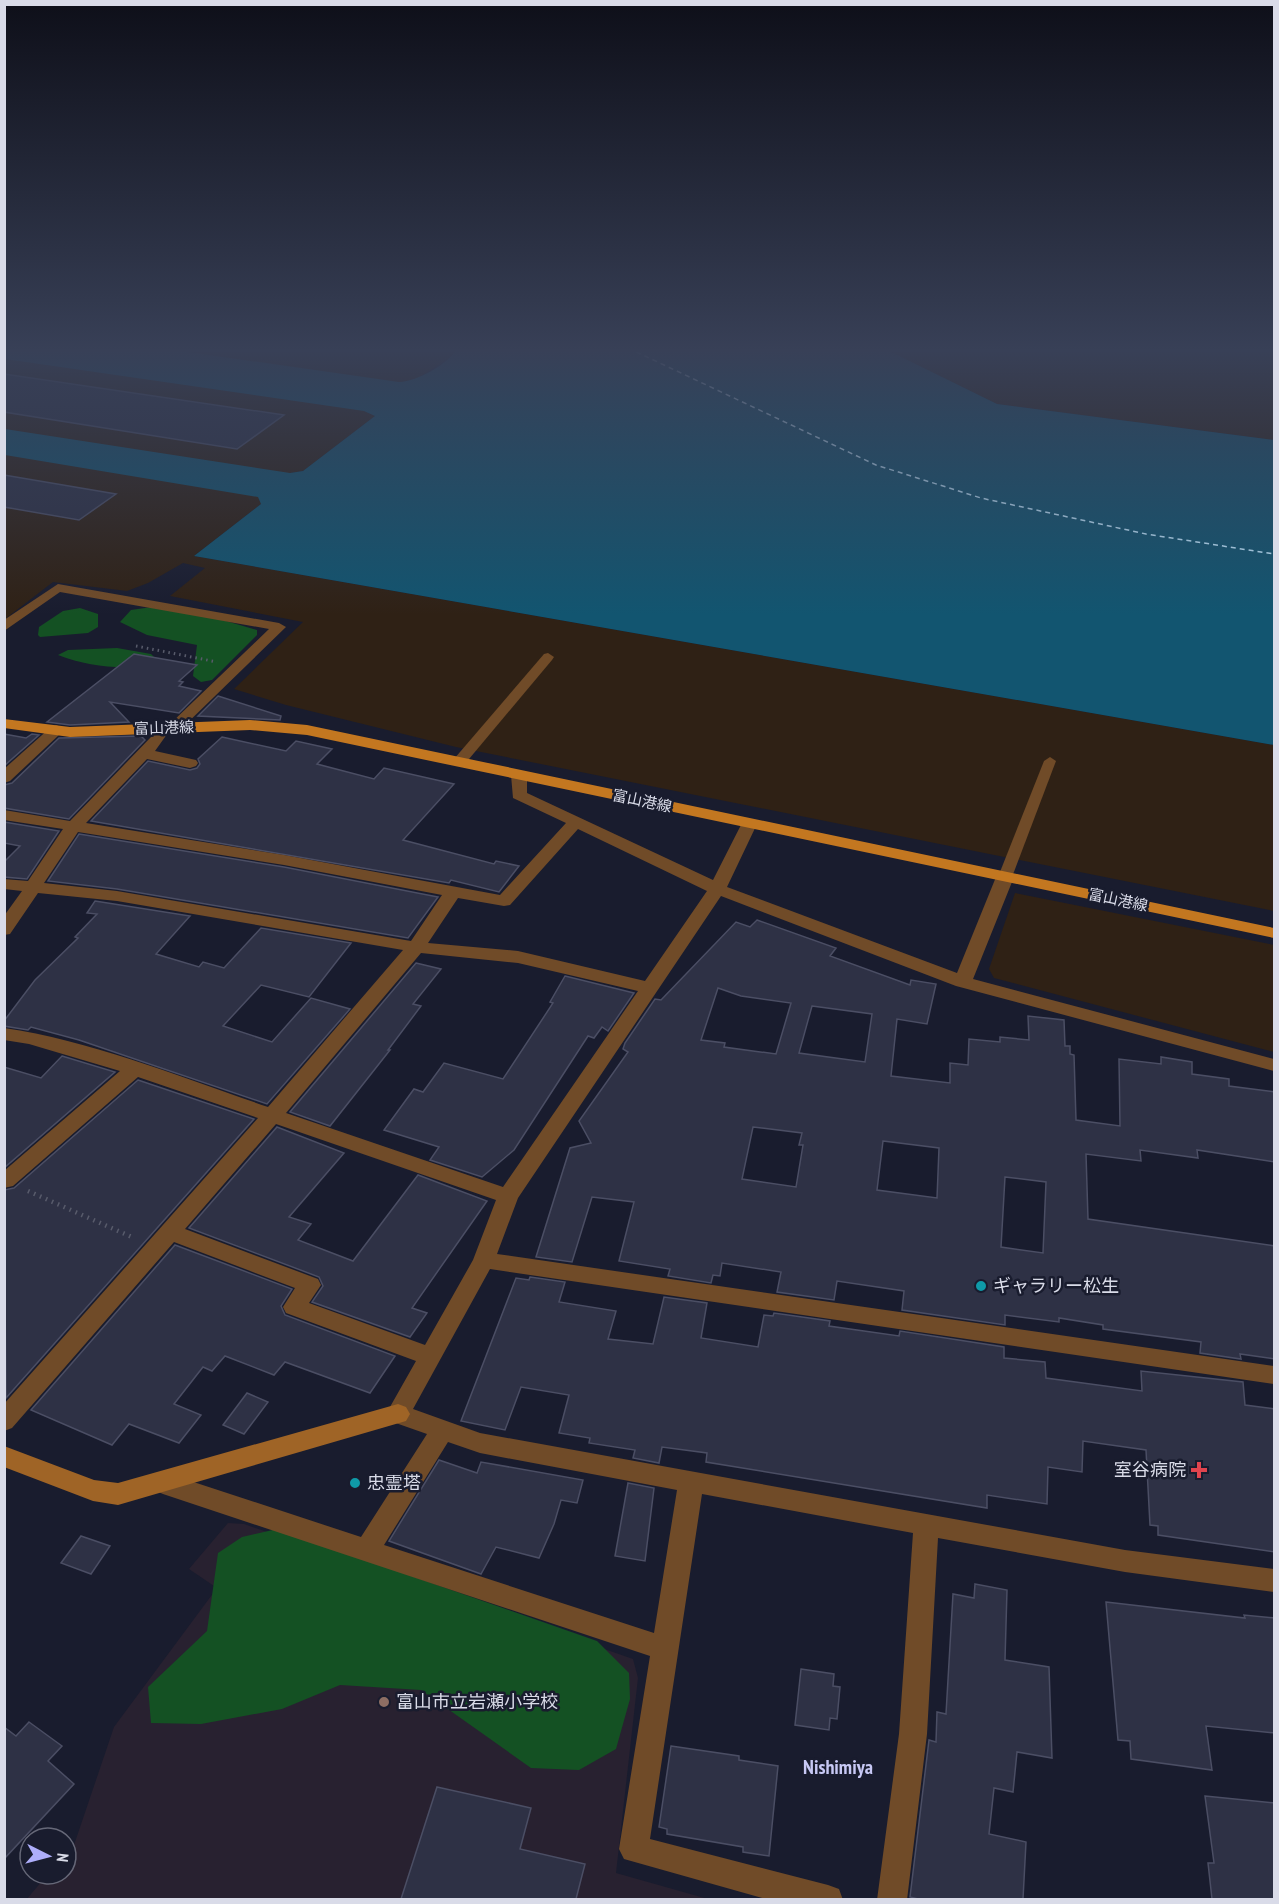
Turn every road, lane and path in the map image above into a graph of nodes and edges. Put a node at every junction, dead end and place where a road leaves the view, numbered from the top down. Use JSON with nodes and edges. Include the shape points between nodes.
{"nodes":[{"id":1,"x":4,"y":627,"type":"edge"},
{"id":2,"x":136,"y":646,"type":"dead end"},
{"id":3,"x":548,"y":657,"type":"dead end"},
{"id":4,"x":239,"y":666,"type":"junction"},
{"id":5,"x":4,"y":723,"type":"edge"},
{"id":6,"x":170,"y":727,"type":"junction"},
{"id":7,"x":56,"y":730,"type":"junction"},
{"id":8,"x":144,"y":754,"type":"junction"},
{"id":9,"x":1050,"y":761,"type":"dead end"},
{"id":10,"x":190,"y":762,"type":"dead end"},
{"id":11,"x":459,"y":762,"type":"junction"},
{"id":12,"x":519,"y":775,"type":"junction"},
{"id":13,"x":4,"y":778,"type":"edge"},
{"id":14,"x":4,"y":815,"type":"edge"},
{"id":15,"x":575,"y":823,"type":"junction"},
{"id":16,"x":748,"y":824,"type":"junction"},
{"id":17,"x":74,"y":826,"type":"junction"},
{"id":18,"x":1005,"y":877,"type":"junction"},
{"id":19,"x":4,"y":884,"type":"edge"},
{"id":20,"x":35,"y":886,"type":"junction"},
{"id":21,"x":717,"y":889,"type":"junction"},
{"id":22,"x":452,"y":893,"type":"junction"},
{"id":23,"x":4,"y":930,"type":"edge"},
{"id":24,"x":1275,"y":933,"type":"edge"},
{"id":25,"x":416,"y":947,"type":"junction"},
{"id":26,"x":963,"y":982,"type":"junction"},
{"id":27,"x":651,"y":988,"type":"junction"},
{"id":28,"x":4,"y":1034,"type":"edge"},
{"id":29,"x":1275,"y":1065,"type":"edge"},
{"id":30,"x":135,"y":1069,"type":"junction"},
{"id":31,"x":271,"y":1117,"type":"junction"},
{"id":32,"x":6,"y":1180,"type":"joint"},
{"id":33,"x":508,"y":1196,"type":"junction"},
{"id":34,"x":163,"y":1240,"type":"junction"},
{"id":35,"x":484,"y":1260,"type":"junction"},
{"id":36,"x":432,"y":1357,"type":"junction"},
{"id":37,"x":1275,"y":1375,"type":"edge"},
{"id":38,"x":398,"y":1414,"type":"junction"},
{"id":39,"x":4,"y":1421,"type":"edge"},
{"id":40,"x":443,"y":1429,"type":"junction"},
{"id":41,"x":4,"y":1456,"type":"edge"},
{"id":42,"x":691,"y":1482,"type":"junction"},
{"id":43,"x":163,"y":1483,"type":"junction"},
{"id":44,"x":926,"y":1527,"type":"junction"},
{"id":45,"x":368,"y":1548,"type":"junction"},
{"id":46,"x":1275,"y":1581,"type":"edge"},
{"id":47,"x":666,"y":1649,"type":"junction"},
{"id":48,"x":828,"y":1899,"type":"edge"},
{"id":49,"x":892,"y":1899,"type":"edge"}],
"edges":[{"from":1,"to":4,"type":"street","via":[[58,588],[279,627]]},
{"from":2,"to":4,"type":"path"},
{"from":3,"to":11,"type":"lane"},
{"from":4,"to":6,"type":"street"},
{"from":5,"to":7,"type":"main road","name":"富山港線"},
{"from":6,"to":7,"type":"main road","name":"富山港線"},
{"from":6,"to":8,"type":"street"},
{"from":6,"to":11,"type":"main road","name":"富山港線","via":[[250,725],[307,730]]},
{"from":7,"to":13,"type":"street"},
{"from":8,"to":10,"type":"street"},
{"from":8,"to":17,"type":"street"},
{"from":9,"to":18,"type":"lane"},
{"from":11,"to":12,"type":"main road","name":"富山港線"},
{"from":12,"to":15,"type":"street","via":[[519,795]]},
{"from":12,"to":16,"type":"main road","name":"富山港線"},
{"from":14,"to":17,"type":"street"},
{"from":15,"to":21,"type":"street"},
{"from":15,"to":22,"type":"street","via":[[504,901]]},
{"from":16,"to":18,"type":"main road","name":"富山港線"},
{"from":16,"to":21,"type":"street"},
{"from":17,"to":20,"type":"street"},
{"from":17,"to":22,"type":"street","via":[[284,860]]},
{"from":18,"to":24,"type":"main road","name":"富山港線"},
{"from":18,"to":26,"type":"street"},
{"from":19,"to":20,"type":"street"},
{"from":20,"to":23,"type":"street"},
{"from":20,"to":25,"type":"street","via":[[117,896]]},
{"from":21,"to":26,"type":"street"},
{"from":21,"to":27,"type":"street"},
{"from":22,"to":25,"type":"street"},
{"from":25,"to":27,"type":"street","via":[[518,957]]},
{"from":25,"to":31,"type":"street"},
{"from":26,"to":29,"type":"street"},
{"from":27,"to":33,"type":"street"},
{"from":28,"to":30,"type":"street","via":[[69,1048]]},
{"from":30,"to":31,"type":"street"},
{"from":30,"to":32,"type":"street"},
{"from":31,"to":33,"type":"street"},
{"from":31,"to":34,"type":"street"},
{"from":32,"to":34,"type":"path"},
{"from":33,"to":35,"type":"street"},
{"from":34,"to":36,"type":"street","via":[[310,1285],[294,1306]]},
{"from":34,"to":39,"type":"street"},
{"from":35,"to":36,"type":"street"},
{"from":35,"to":37,"type":"street"},
{"from":36,"to":38,"type":"street"},
{"from":38,"to":40,"type":"street"},
{"from":38,"to":43,"type":"street"},
{"from":40,"to":42,"type":"street","via":[[480,1443]]},
{"from":40,"to":45,"type":"street"},
{"from":41,"to":43,"type":"street","via":[[93,1490],[118,1494]]},
{"from":42,"to":44,"type":"street"},
{"from":42,"to":47,"type":"street"},
{"from":43,"to":45,"type":"street"},
{"from":44,"to":46,"type":"street","via":[[1125,1561]]},
{"from":44,"to":49,"type":"street","via":[[913,1734]]},
{"from":45,"to":47,"type":"street"},
{"from":47,"to":48,"type":"street","via":[[634,1849]]}]}
